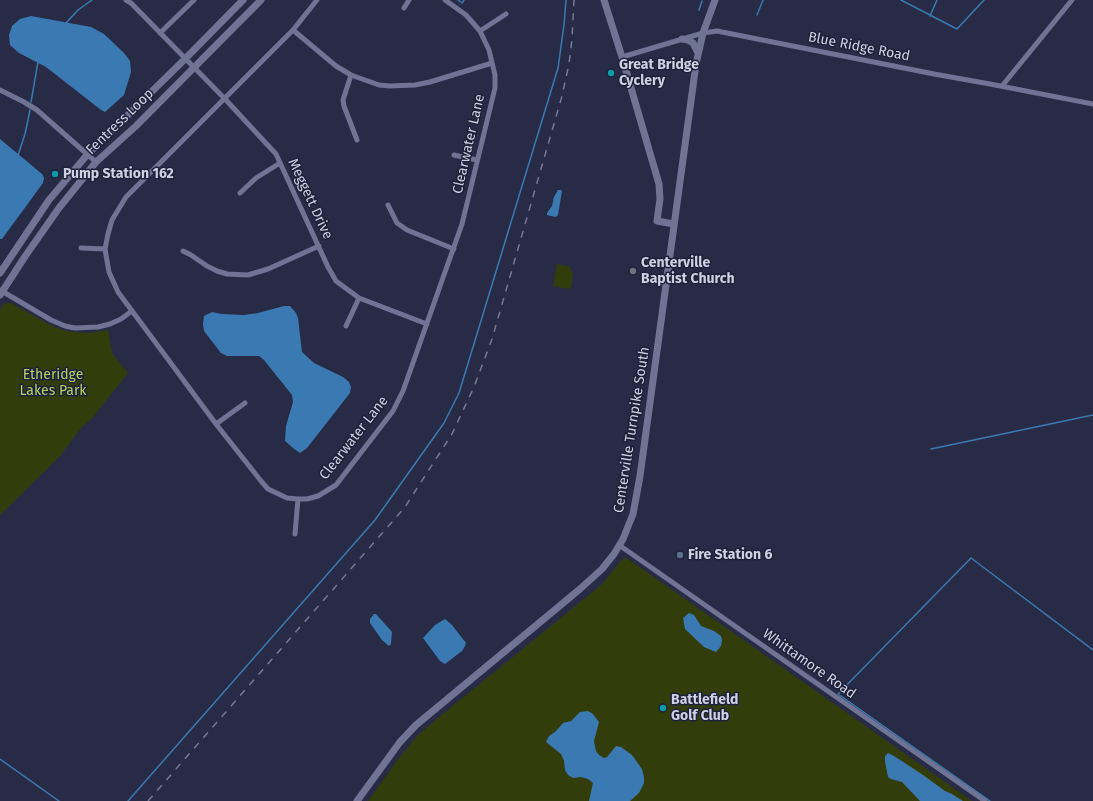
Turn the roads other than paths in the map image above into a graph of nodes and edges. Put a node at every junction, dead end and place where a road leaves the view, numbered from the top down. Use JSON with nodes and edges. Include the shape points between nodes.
{"nodes":[{"id":1,"x":126,"y":0,"type":"edge"},
{"id":2,"x":194,"y":0,"type":"edge"},
{"id":3,"x":243,"y":0,"type":"edge"},
{"id":4,"x":261,"y":0,"type":"edge"},
{"id":5,"x":317,"y":0,"type":"edge"},
{"id":6,"x":409,"y":0,"type":"edge"},
{"id":7,"x":445,"y":0,"type":"edge"},
{"id":8,"x":604,"y":0,"type":"edge"},
{"id":9,"x":715,"y":0,"type":"edge"},
{"id":10,"x":1072,"y":0,"type":"edge"},
{"id":11,"x":404,"y":8,"type":"dead end"},
{"id":12,"x":506,"y":14,"type":"dead end"},
{"id":13,"x":294,"y":30,"type":"junction"},
{"id":14,"x":480,"y":31,"type":"junction"},
{"id":15,"x":160,"y":33,"type":"junction"},
{"id":16,"x":703,"y":33,"type":"junction"},
{"id":17,"x":682,"y":39,"type":"junction"},
{"id":18,"x":698,"y":53,"type":"junction"},
{"id":19,"x":622,"y":57,"type":"junction"},
{"id":20,"x":185,"y":59,"type":"junction"},
{"id":21,"x":492,"y":63,"type":"junction"},
{"id":22,"x":194,"y":68,"type":"junction"},
{"id":23,"x":351,"y":76,"type":"junction"},
{"id":24,"x":1002,"y":86,"type":"junction"},
{"id":25,"x":0,"y":90,"type":"edge"},
{"id":26,"x":225,"y":99,"type":"junction"},
{"id":27,"x":1093,"y":104,"type":"edge"},
{"id":28,"x":357,"y":140,"type":"dead end"},
{"id":29,"x":87,"y":155,"type":"junction"},
{"id":30,"x":454,"y":155,"type":"dead end"},
{"id":31,"x":477,"y":160,"type":"junction"},
{"id":32,"x":96,"y":162,"type":"junction"},
{"id":33,"x":280,"y":163,"type":"junction"},
{"id":34,"x":240,"y":192,"type":"dead end"},
{"id":35,"x":388,"y":205,"type":"dead end"},
{"id":36,"x":674,"y":224,"type":"junction"},
{"id":37,"x":319,"y":246,"type":"junction"},
{"id":38,"x":82,"y":248,"type":"dead end"},
{"id":39,"x":105,"y":249,"type":"junction"},
{"id":40,"x":454,"y":249,"type":"junction"},
{"id":41,"x":183,"y":251,"type":"dead end"},
{"id":42,"x":0,"y":273,"type":"edge"},
{"id":43,"x":1,"y":292,"type":"edge"},
{"id":44,"x":359,"y":298,"type":"junction"},
{"id":45,"x":132,"y":311,"type":"junction"},
{"id":46,"x":427,"y":324,"type":"junction"},
{"id":47,"x":346,"y":326,"type":"dead end"},
{"id":48,"x":244,"y":402,"type":"dead end"},
{"id":49,"x":216,"y":424,"type":"junction"},
{"id":50,"x":298,"y":499,"type":"junction"},
{"id":51,"x":295,"y":534,"type":"dead end"},
{"id":52,"x":619,"y":545,"type":"junction"},
{"id":53,"x":357,"y":801,"type":"edge"},
{"id":54,"x":985,"y":801,"type":"edge"}],
"edges":[{"from":1,"to":15,"type":"street","name":"Meggett Drive"},
{"from":2,"to":15,"type":"street"},
{"from":3,"to":20,"type":"street","name":"Fentress Loop"},
{"from":4,"to":22,"type":"street","name":"Fentress Loop"},
{"from":5,"to":13,"type":"street","name":"Clearwater Lane"},
{"from":6,"to":11,"type":"street"},
{"from":7,"to":14,"type":"street","name":"Clearwater Lane","via":[[466,15]]},
{"from":8,"to":19,"type":"street"},
{"from":9,"to":16,"type":"street","name":"Centerville Turnpike South"},
{"from":10,"to":24,"type":"street"},
{"from":12,"to":14,"type":"street"},
{"from":13,"to":23,"type":"street"},
{"from":13,"to":26,"type":"street","name":"Clearwater Lane"},
{"from":14,"to":21,"type":"street","name":"Clearwater Lane"},
{"from":15,"to":20,"type":"street","name":"Meggett Drive"},
{"from":16,"to":17,"type":"street","name":"Blue Ridge Road"},
{"from":16,"to":18,"type":"street","name":"Centerville Turnpike South"},
{"from":16,"to":24,"type":"street","name":"Blue Ridge Road","via":[[717,31]]},
{"from":17,"to":18,"type":"street","via":[[693,43]]},
{"from":17,"to":19,"type":"street","name":"Blue Ridge Road"},
{"from":18,"to":36,"type":"street","name":"Centerville Turnpike South"},
{"from":19,"to":36,"type":"street","via":[[660,189],[657,221]]},
{"from":20,"to":22,"type":"street","name":"Meggett Drive"},
{"from":20,"to":29,"type":"street","name":"Fentress Loop"},
{"from":21,"to":23,"type":"street","via":[[415,85],[379,85]]},
{"from":21,"to":31,"type":"street","name":"Clearwater Lane","via":[[495,75],[494,88]]},
{"from":22,"to":26,"type":"street","name":"Meggett Drive"},
{"from":22,"to":32,"type":"street","name":"Fentress Loop"},
{"from":23,"to":28,"type":"street","via":[[343,100]]},
{"from":24,"to":27,"type":"street","name":"Blue Ridge Road"},
{"from":25,"to":29,"type":"street","via":[[37,110]]},
{"from":26,"to":33,"type":"street","name":"Meggett Drive","via":[[276,154]]},
{"from":26,"to":39,"type":"street","name":"Clearwater Lane","via":[[126,197],[112,220]]},
{"from":29,"to":32,"type":"street"},
{"from":29,"to":42,"type":"street","name":"Fentress Loop","via":[[38,216]]},
{"from":30,"to":31,"type":"street"},
{"from":31,"to":40,"type":"street","name":"Clearwater Lane"},
{"from":32,"to":43,"type":"street","name":"Fentress Loop","via":[[59,208]]},
{"from":33,"to":34,"type":"street"},
{"from":33,"to":37,"type":"street","name":"Meggett Drive"},
{"from":35,"to":40,"type":"street","via":[[398,223],[407,230]]},
{"from":36,"to":52,"type":"street","name":"Centerville Turnpike South","via":[[640,482],[633,514]]},
{"from":37,"to":41,"type":"street","via":[[268,269],[248,275],[217,271]]},
{"from":37,"to":44,"type":"street","name":"Meggett Drive","via":[[336,281]]},
{"from":38,"to":39,"type":"street"},
{"from":39,"to":45,"type":"street","name":"Clearwater Lane","via":[[113,282]]},
{"from":40,"to":46,"type":"street","name":"Clearwater Lane"},
{"from":43,"to":45,"type":"street","via":[[50,320],[76,328],[110,324]]},
{"from":44,"to":46,"type":"street","name":"Meggett Drive"},
{"from":44,"to":47,"type":"street"},
{"from":45,"to":49,"type":"street","name":"Clearwater Lane"},
{"from":46,"to":50,"type":"street","name":"Clearwater Lane","via":[[399,402],[387,420],[336,484],[318,496]]},
{"from":48,"to":49,"type":"street"},
{"from":49,"to":50,"type":"street","name":"Clearwater Lane","via":[[268,489],[287,498]]},
{"from":50,"to":51,"type":"street"},
{"from":52,"to":53,"type":"street","name":"Centerville Turnpike South","via":[[602,569],[580,590],[416,725],[395,748]]},
{"from":52,"to":54,"type":"street","name":"Whittamore Road"}]}
